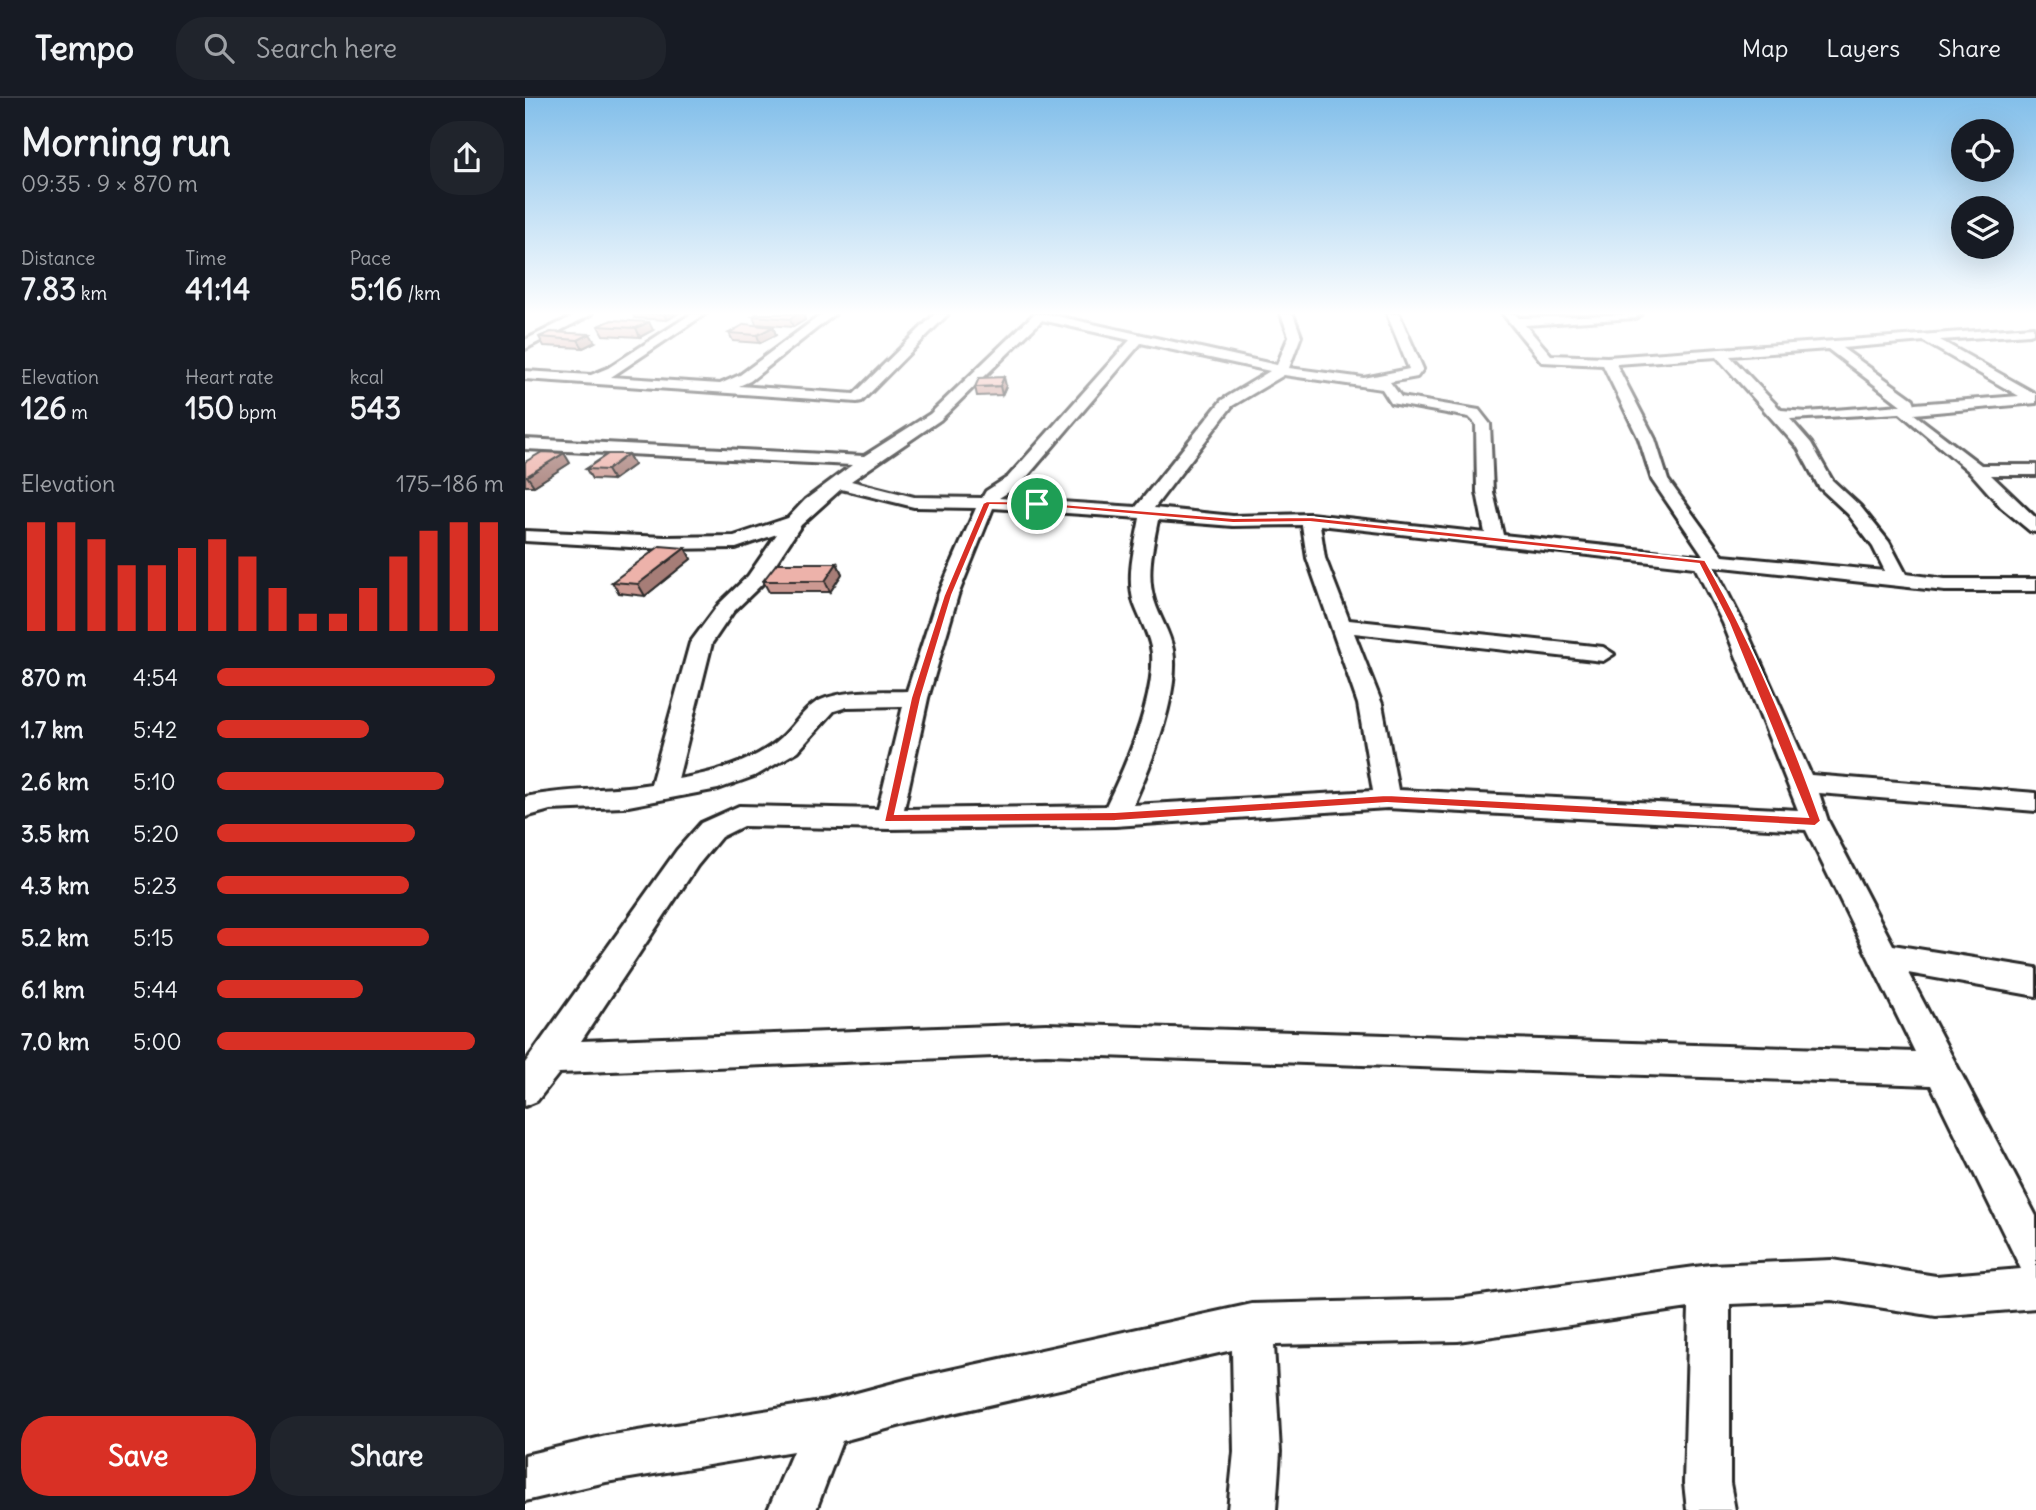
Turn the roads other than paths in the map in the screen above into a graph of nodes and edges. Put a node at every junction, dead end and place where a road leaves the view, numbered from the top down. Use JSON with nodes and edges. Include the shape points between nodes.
{"nodes":[{"id":1,"x":591,"y":380,"type":"edge"},
{"id":2,"x":743,"y":380,"type":"edge"},
{"id":3,"x":877,"y":380,"type":"edge"},
{"id":4,"x":973,"y":380,"type":"edge"},
{"id":5,"x":1101,"y":380,"type":"edge"},
{"id":6,"x":1266,"y":380,"type":"edge"},
{"id":7,"x":1349,"y":380,"type":"edge"},
{"id":8,"x":1376,"y":380,"type":"edge"},
{"id":9,"x":1617,"y":380,"type":"edge"},
{"id":10,"x":1745,"y":380,"type":"edge"},
{"id":11,"x":1875,"y":380,"type":"edge"},
{"id":12,"x":2001,"y":380,"type":"edge"},
{"id":13,"x":1363,"y":382,"type":"junction"},
{"id":14,"x":725,"y":387,"type":"junction"},
{"id":15,"x":2035,"y":399,"type":"edge"},
{"id":16,"x":1909,"y":408,"type":"junction"},
{"id":17,"x":1777,"y":414,"type":"junction"},
{"id":18,"x":525,"y":444,"type":"edge"},
{"id":19,"x":867,"y":461,"type":"junction"},
{"id":20,"x":1977,"y":470,"type":"junction"},
{"id":21,"x":2036,"y":470,"type":"edge"},
{"id":22,"x":838,"y":483,"type":"junction"},
{"id":23,"x":987,"y":503,"type":"junction"},
{"id":24,"x":1146,"y":511,"type":"junction"},
{"id":25,"x":1310,"y":519,"type":"junction"},
{"id":26,"x":794,"y":522,"type":"junction"},
{"id":27,"x":2036,"y":527,"type":"edge"},
{"id":28,"x":525,"y":536,"type":"edge"},
{"id":29,"x":1495,"y":539,"type":"junction"},
{"id":30,"x":1708,"y":560,"type":"junction"},
{"id":31,"x":1899,"y":579,"type":"junction"},
{"id":32,"x":2036,"y":585,"type":"edge"},
{"id":33,"x":1341,"y":625,"type":"junction"},
{"id":34,"x":1603,"y":654,"type":"dead end"},
{"id":35,"x":916,"y":698,"type":"junction"},
{"id":36,"x":1802,"y":783,"type":"junction"},
{"id":37,"x":662,"y":791,"type":"junction"},
{"id":38,"x":1387,"y":799,"type":"junction"},
{"id":39,"x":2036,"y":802,"type":"edge"},
{"id":40,"x":525,"y":807,"type":"edge"},
{"id":41,"x":1115,"y":817,"type":"junction"},
{"id":42,"x":888,"y":819,"type":"junction"},
{"id":43,"x":1815,"y":821,"type":"junction"},
{"id":44,"x":1883,"y":957,"type":"junction"},
{"id":45,"x":2036,"y":982,"type":"edge"},
{"id":46,"x":551,"y":1058,"type":"junction"},
{"id":47,"x":1939,"y":1069,"type":"junction"},
{"id":48,"x":525,"y":1089,"type":"edge"},
{"id":49,"x":2036,"y":1257,"type":"edge"},
{"id":50,"x":1710,"y":1285,"type":"junction"},
{"id":51,"x":2036,"y":1288,"type":"edge"},
{"id":52,"x":1252,"y":1325,"type":"junction"},
{"id":53,"x":827,"y":1423,"type":"junction"},
{"id":54,"x":525,"y":1478,"type":"edge"},
{"id":55,"x":792,"y":1510,"type":"edge"},
{"id":56,"x":1252,"y":1510,"type":"edge"},
{"id":57,"x":1711,"y":1510,"type":"edge"}],
"edges":[{"from":1,"to":14,"type":"street"},
{"from":2,"to":14,"type":"street"},
{"from":3,"to":14,"type":"street","via":[[859,398]]},
{"from":4,"to":19,"type":"street","via":[[935,417]]},
{"from":5,"to":23,"type":"street","via":[[1014,481]]},
{"from":6,"to":24,"type":"street","via":[[1227,403]]},
{"from":7,"to":13,"type":"street"},
{"from":8,"to":13,"type":"street"},
{"from":9,"to":30,"type":"street","via":[[1643,429],[1660,480]]},
{"from":10,"to":17,"type":"street"},
{"from":11,"to":16,"type":"street","via":[[1908,402]]},
{"from":12,"to":15,"type":"street"},
{"from":13,"to":29,"type":"street","via":[[1387,385],[1393,397],[1404,402],[1477,414],[1483,424],[1485,492]]},
{"from":15,"to":16,"type":"street"},
{"from":16,"to":17,"type":"street"},
{"from":16,"to":20,"type":"street","via":[[1907,415]]},
{"from":17,"to":31,"type":"street","via":[[1805,446],[1825,483],[1882,546]]},
{"from":18,"to":19,"type":"street"},
{"from":19,"to":22,"type":"street"},
{"from":20,"to":21,"type":"street"},
{"from":20,"to":27,"type":"street"},
{"from":22,"to":23,"type":"street","via":[[914,502]]},
{"from":22,"to":26,"type":"street"},
{"from":23,"to":24,"type":"street"},
{"from":23,"to":35,"type":"street","via":[[948,595]]},
{"from":24,"to":25,"type":"street","via":[[1233,521]]},
{"from":24,"to":41,"type":"street","via":[[1142,592],[1161,639],[1163,659],[1133,779]]},
{"from":25,"to":29,"type":"street"},
{"from":25,"to":33,"type":"street","via":[[1315,558]]},
{"from":26,"to":28,"type":"street","via":[[736,542]]},
{"from":26,"to":37,"type":"street","via":[[755,580],[726,608],[701,643]]},
{"from":29,"to":30,"type":"street"},
{"from":30,"to":31,"type":"street"},
{"from":30,"to":36,"type":"street"},
{"from":31,"to":32,"type":"street","via":[[1945,586]]},
{"from":33,"to":34,"type":"street"},
{"from":33,"to":38,"type":"street","via":[[1370,704]]},
{"from":35,"to":37,"type":"street","via":[[826,706],[789,745],[748,769],[709,783]]},
{"from":35,"to":42,"type":"street"},
{"from":36,"to":39,"type":"street"},
{"from":36,"to":43,"type":"street"},
{"from":37,"to":40,"type":"street"},
{"from":38,"to":41,"type":"street"},
{"from":38,"to":43,"type":"street"},
{"from":41,"to":42,"type":"street"},
{"from":42,"to":46,"type":"street","via":[[739,816],[711,830],[687,858]]},
{"from":43,"to":44,"type":"street"},
{"from":44,"to":45,"type":"street"},
{"from":44,"to":47,"type":"street"},
{"from":46,"to":47,"type":"street","via":[[1046,1039]]},
{"from":46,"to":48,"type":"street"},
{"from":47,"to":49,"type":"street"},
{"from":50,"to":51,"type":"street","via":[[1832,1280],[1936,1296]]},
{"from":50,"to":52,"type":"street","via":[[1458,1320]]},
{"from":50,"to":57,"type":"street","via":[[1707,1483]]},
{"from":52,"to":53,"type":"street"},
{"from":52,"to":56,"type":"street","via":[[1257,1452]]},
{"from":53,"to":54,"type":"street","via":[[606,1459]]},
{"from":53,"to":55,"type":"street"}]}
